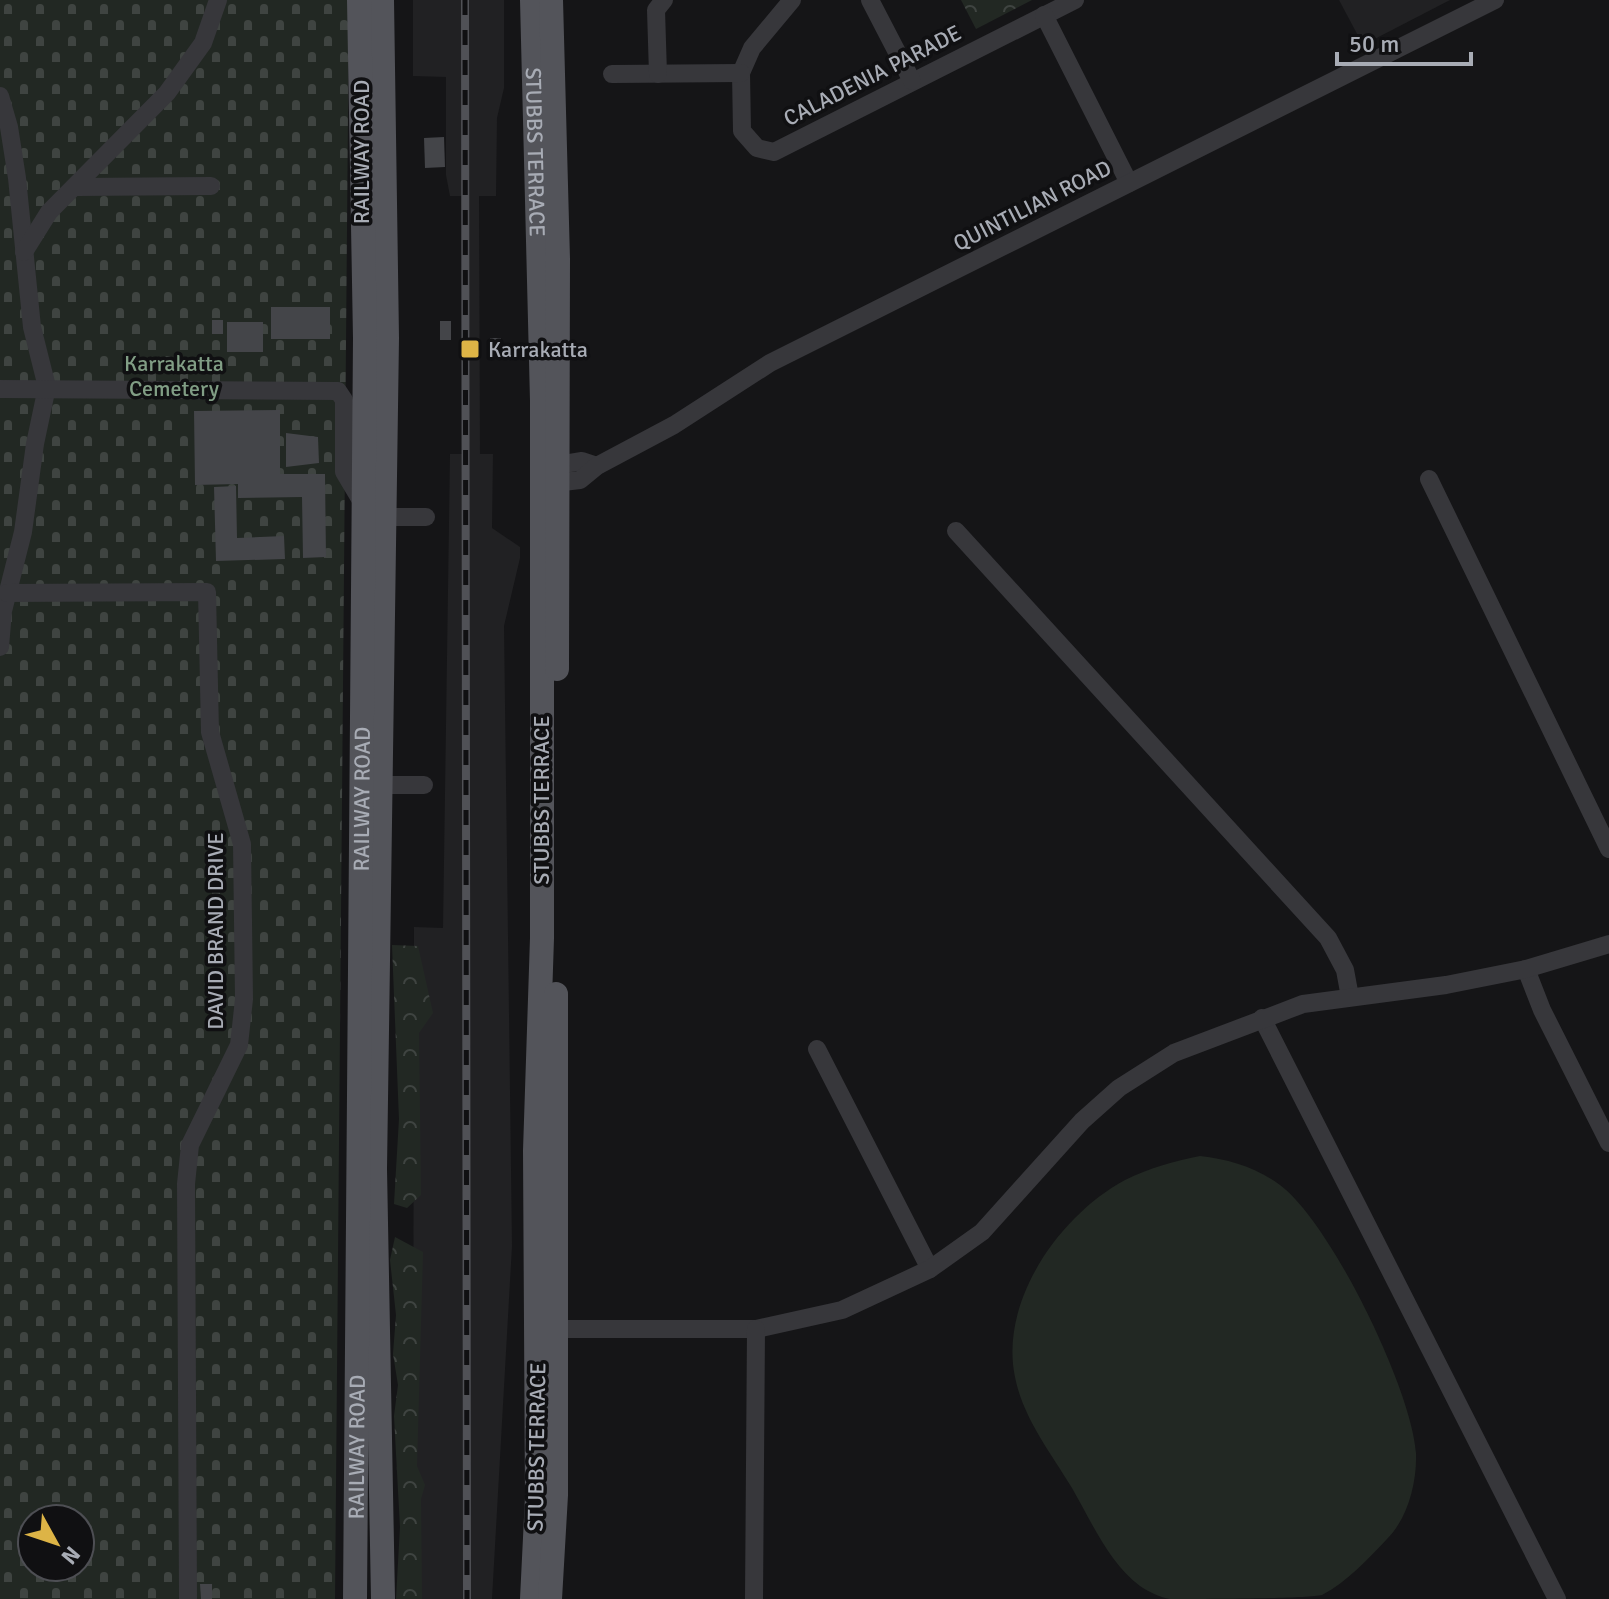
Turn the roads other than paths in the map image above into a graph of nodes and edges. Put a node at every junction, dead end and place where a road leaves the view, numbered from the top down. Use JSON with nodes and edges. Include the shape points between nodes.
{"nodes":[{"id":1,"x":218,"y":0,"type":"edge"},
{"id":2,"x":359,"y":0,"type":"edge"},
{"id":3,"x":382,"y":0,"type":"edge"},
{"id":4,"x":532,"y":0,"type":"edge"},
{"id":5,"x":551,"y":0,"type":"edge"},
{"id":6,"x":664,"y":0,"type":"edge"},
{"id":7,"x":792,"y":0,"type":"edge"},
{"id":8,"x":870,"y":0,"type":"edge"},
{"id":9,"x":1075,"y":0,"type":"edge"},
{"id":10,"x":1495,"y":0,"type":"edge"},
{"id":11,"x":1044,"y":15,"type":"junction"},
{"id":12,"x":741,"y":73,"type":"junction"},
{"id":13,"x":612,"y":74,"type":"dead end"},
{"id":14,"x":658,"y":74,"type":"junction"},
{"id":15,"x":912,"y":81,"type":"junction"},
{"id":16,"x":0,"y":96,"type":"edge"},
{"id":17,"x":1129,"y":183,"type":"junction"},
{"id":18,"x":211,"y":186,"type":"dead end"},
{"id":19,"x":77,"y":187,"type":"junction"},
{"id":20,"x":24,"y":252,"type":"junction"},
{"id":21,"x":47,"y":387,"type":"junction"},
{"id":22,"x":0,"y":389,"type":"edge"},
{"id":23,"x":549,"y":476,"type":"junction"},
{"id":24,"x":1429,"y":479,"type":"dead end"},
{"id":25,"x":374,"y":512,"type":"junction"},
{"id":26,"x":426,"y":517,"type":"dead end"},
{"id":27,"x":956,"y":531,"type":"dead end"},
{"id":28,"x":7,"y":593,"type":"junction"},
{"id":29,"x":0,"y":647,"type":"edge"},
{"id":30,"x":371,"y":785,"type":"junction"},
{"id":31,"x":424,"y":785,"type":"dead end"},
{"id":32,"x":1609,"y":849,"type":"edge"},
{"id":33,"x":1609,"y":944,"type":"edge"},
{"id":34,"x":1526,"y":969,"type":"junction"},
{"id":35,"x":1350,"y":997,"type":"junction"},
{"id":36,"x":1262,"y":1018,"type":"junction"},
{"id":37,"x":817,"y":1049,"type":"dead end"},
{"id":38,"x":1609,"y":1143,"type":"edge"},
{"id":39,"x":930,"y":1269,"type":"junction"},
{"id":40,"x":557,"y":1329,"type":"junction"},
{"id":41,"x":756,"y":1329,"type":"junction"},
{"id":42,"x":188,"y":1599,"type":"edge"},
{"id":43,"x":355,"y":1599,"type":"edge"},
{"id":44,"x":383,"y":1599,"type":"edge"},
{"id":45,"x":532,"y":1599,"type":"edge"},
{"id":46,"x":550,"y":1599,"type":"edge"},
{"id":47,"x":754,"y":1599,"type":"edge"},
{"id":48,"x":1557,"y":1599,"type":"edge"}],
"edges":[{"from":1,"to":19,"type":"street","via":[[203,43],[167,93]]},
{"from":2,"to":25,"type":"main road","name":"RAILWAY ROAD"},
{"from":3,"to":25,"type":"main road","name":"RAILWAY ROAD","via":[[387,330]]},
{"from":4,"to":23,"type":"main road","name":"STUBBS TERRACE"},
{"from":5,"to":23,"type":"main road","name":"STUBBS TERRACE","via":[[558,259]]},
{"from":6,"to":14,"type":"street","via":[[656,10]]},
{"from":7,"to":12,"type":"street","name":"CALADENIA PARADE","via":[[752,48]]},
{"from":8,"to":15,"type":"street"},
{"from":9,"to":11,"type":"street","name":"CALADENIA PARADE"},
{"from":10,"to":17,"type":"street","name":"QUINTILIAN ROAD"},
{"from":11,"to":15,"type":"street","name":"CALADENIA PARADE"},
{"from":11,"to":17,"type":"street"},
{"from":12,"to":14,"type":"street"},
{"from":12,"to":15,"type":"street","name":"CALADENIA PARADE","via":[[742,131],[757,148],[774,152]]},
{"from":13,"to":14,"type":"street"},
{"from":16,"to":20,"type":"street","via":[[9,127]]},
{"from":17,"to":23,"type":"street","name":"QUINTILIAN ROAD","via":[[770,363],[674,425],[597,466],[582,461]]},
{"from":18,"to":19,"type":"street"},
{"from":19,"to":20,"type":"street","via":[[49,212]]},
{"from":20,"to":21,"type":"street","via":[[32,327]]},
{"from":21,"to":22,"type":"street"},
{"from":21,"to":25,"type":"street","via":[[338,391],[344,400],[344,472]]},
{"from":21,"to":28,"type":"street","via":[[23,532]]},
{"from":23,"to":40,"type":"main road","name":"STUBBS TERRACE"},
{"from":23,"to":45,"type":"main road","name":"STUBBS TERRACE"},
{"from":24,"to":32,"type":"street"},
{"from":25,"to":26,"type":"street"},
{"from":25,"to":30,"type":"main road","name":"RAILWAY ROAD"},
{"from":27,"to":35,"type":"street","via":[[1328,938],[1345,970]]},
{"from":28,"to":29,"type":"street"},
{"from":28,"to":42,"type":"street","name":"DAVID BRAND DRIVE","via":[[207,592],[210,732],[242,844],[244,999],[239,1045],[190,1145],[186,1184]]},
{"from":30,"to":31,"type":"street"},
{"from":30,"to":43,"type":"main road","name":"RAILWAY ROAD"},
{"from":30,"to":44,"type":"main road","name":"RAILWAY ROAD"},
{"from":33,"to":34,"type":"street"},
{"from":34,"to":35,"type":"street"},
{"from":34,"to":38,"type":"street"},
{"from":35,"to":36,"type":"street","via":[[1303,1004]]},
{"from":36,"to":39,"type":"street","via":[[1174,1053],[1119,1088],[1082,1121],[994,1222]]},
{"from":36,"to":48,"type":"street"},
{"from":37,"to":39,"type":"street"},
{"from":39,"to":41,"type":"street","via":[[842,1310]]},
{"from":40,"to":41,"type":"street"},
{"from":40,"to":46,"type":"main road","name":"STUBBS TERRACE"},
{"from":41,"to":47,"type":"street"}]}
